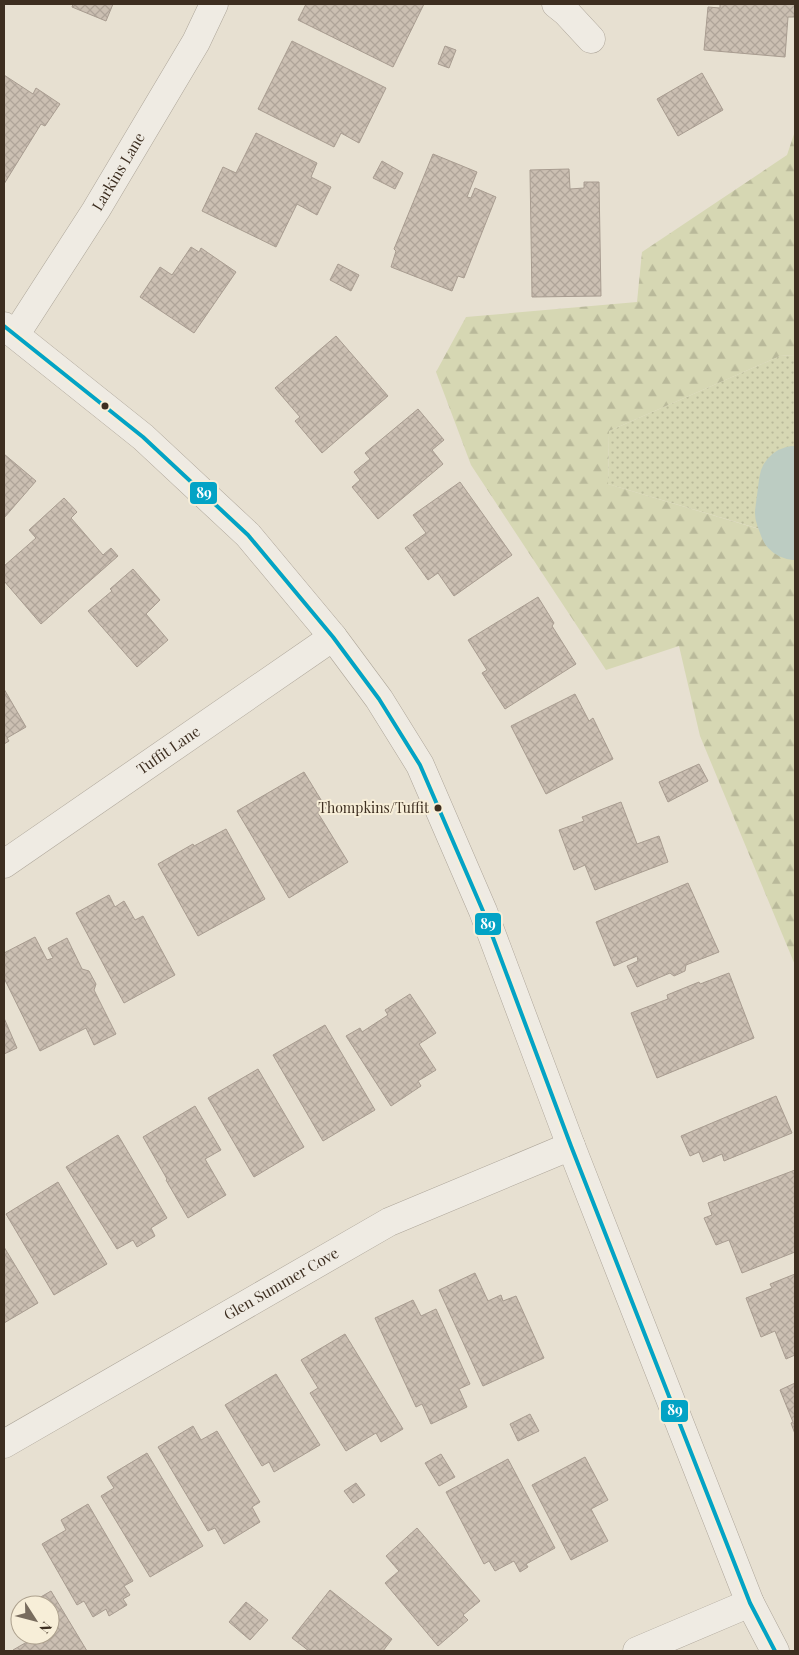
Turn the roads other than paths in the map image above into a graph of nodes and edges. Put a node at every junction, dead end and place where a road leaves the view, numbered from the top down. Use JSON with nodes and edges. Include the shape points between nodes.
{"nodes":[{"id":1,"x":214,"y":4,"type":"edge"},
{"id":2,"x":556,"y":4,"type":"edge"},
{"id":3,"x":591,"y":39,"type":"dead end"},
{"id":4,"x":10,"y":330,"type":"edge"},
{"id":5,"x":333,"y":637,"type":"junction"},
{"id":6,"x":4,"y":864,"type":"edge"},
{"id":7,"x":571,"y":1146,"type":"junction"},
{"id":8,"x":4,"y":1444,"type":"edge"},
{"id":9,"x":750,"y":1603,"type":"junction"},
{"id":10,"x":637,"y":1651,"type":"edge"},
{"id":11,"x":775,"y":1651,"type":"edge"}],
"edges":[{"from":1,"to":4,"type":"street","name":"Larkins Lane","via":[[196,42],[96,210]]},
{"from":2,"to":3,"type":"street"},
{"from":4,"to":5,"type":"street","via":[[143,436],[248,535]]},
{"from":5,"to":6,"type":"street","name":"Tuffit Lane"},
{"from":5,"to":7,"type":"street","via":[[379,699],[420,765],[483,911]]},
{"from":7,"to":8,"type":"street","name":"Glen Summer Cove","via":[[389,1222]]},
{"from":7,"to":9,"type":"street"},
{"from":9,"to":10,"type":"street"},
{"from":9,"to":11,"type":"street"}]}
